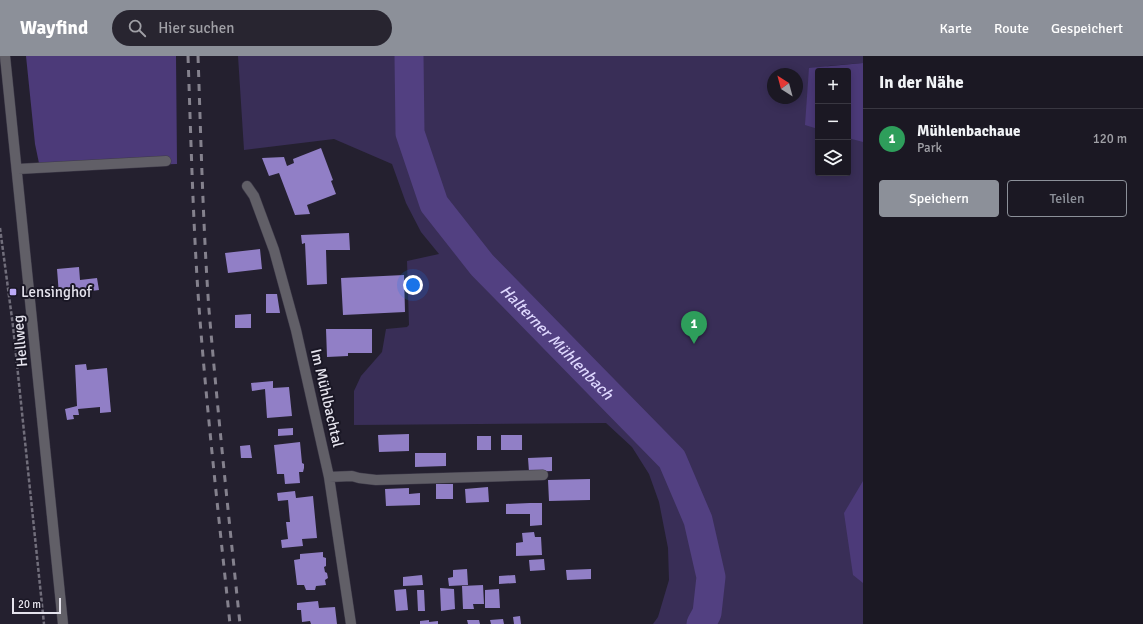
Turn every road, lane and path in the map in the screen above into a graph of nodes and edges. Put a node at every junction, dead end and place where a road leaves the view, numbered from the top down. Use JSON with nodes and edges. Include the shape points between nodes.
{"nodes":[{"id":1,"x":6,"y":56,"type":"edge"},
{"id":2,"x":166,"y":161,"type":"dead end"},
{"id":3,"x":18,"y":170,"type":"junction"},
{"id":4,"x":248,"y":186,"type":"dead end"},
{"id":5,"x":0,"y":228,"type":"edge"},
{"id":6,"x":543,"y":475,"type":"dead end"},
{"id":7,"x":329,"y":477,"type":"junction"},
{"id":8,"x":44,"y":624,"type":"edge"},
{"id":9,"x":63,"y":624,"type":"edge"},
{"id":10,"x":351,"y":624,"type":"edge"}],
"edges":[{"from":1,"to":3,"type":"street","name":"Hellweg"},
{"from":2,"to":3,"type":"street"},
{"from":3,"to":9,"type":"street","name":"Hellweg"},
{"from":4,"to":7,"type":"street","name":"Im Mühlbachtal","via":[[274,250],[296,330]]},
{"from":5,"to":8,"type":"path","via":[[13,326]]},
{"from":6,"to":7,"type":"street","via":[[376,480],[352,476]]},
{"from":7,"to":10,"type":"street","name":"Im Mühlbachtal"}]}
